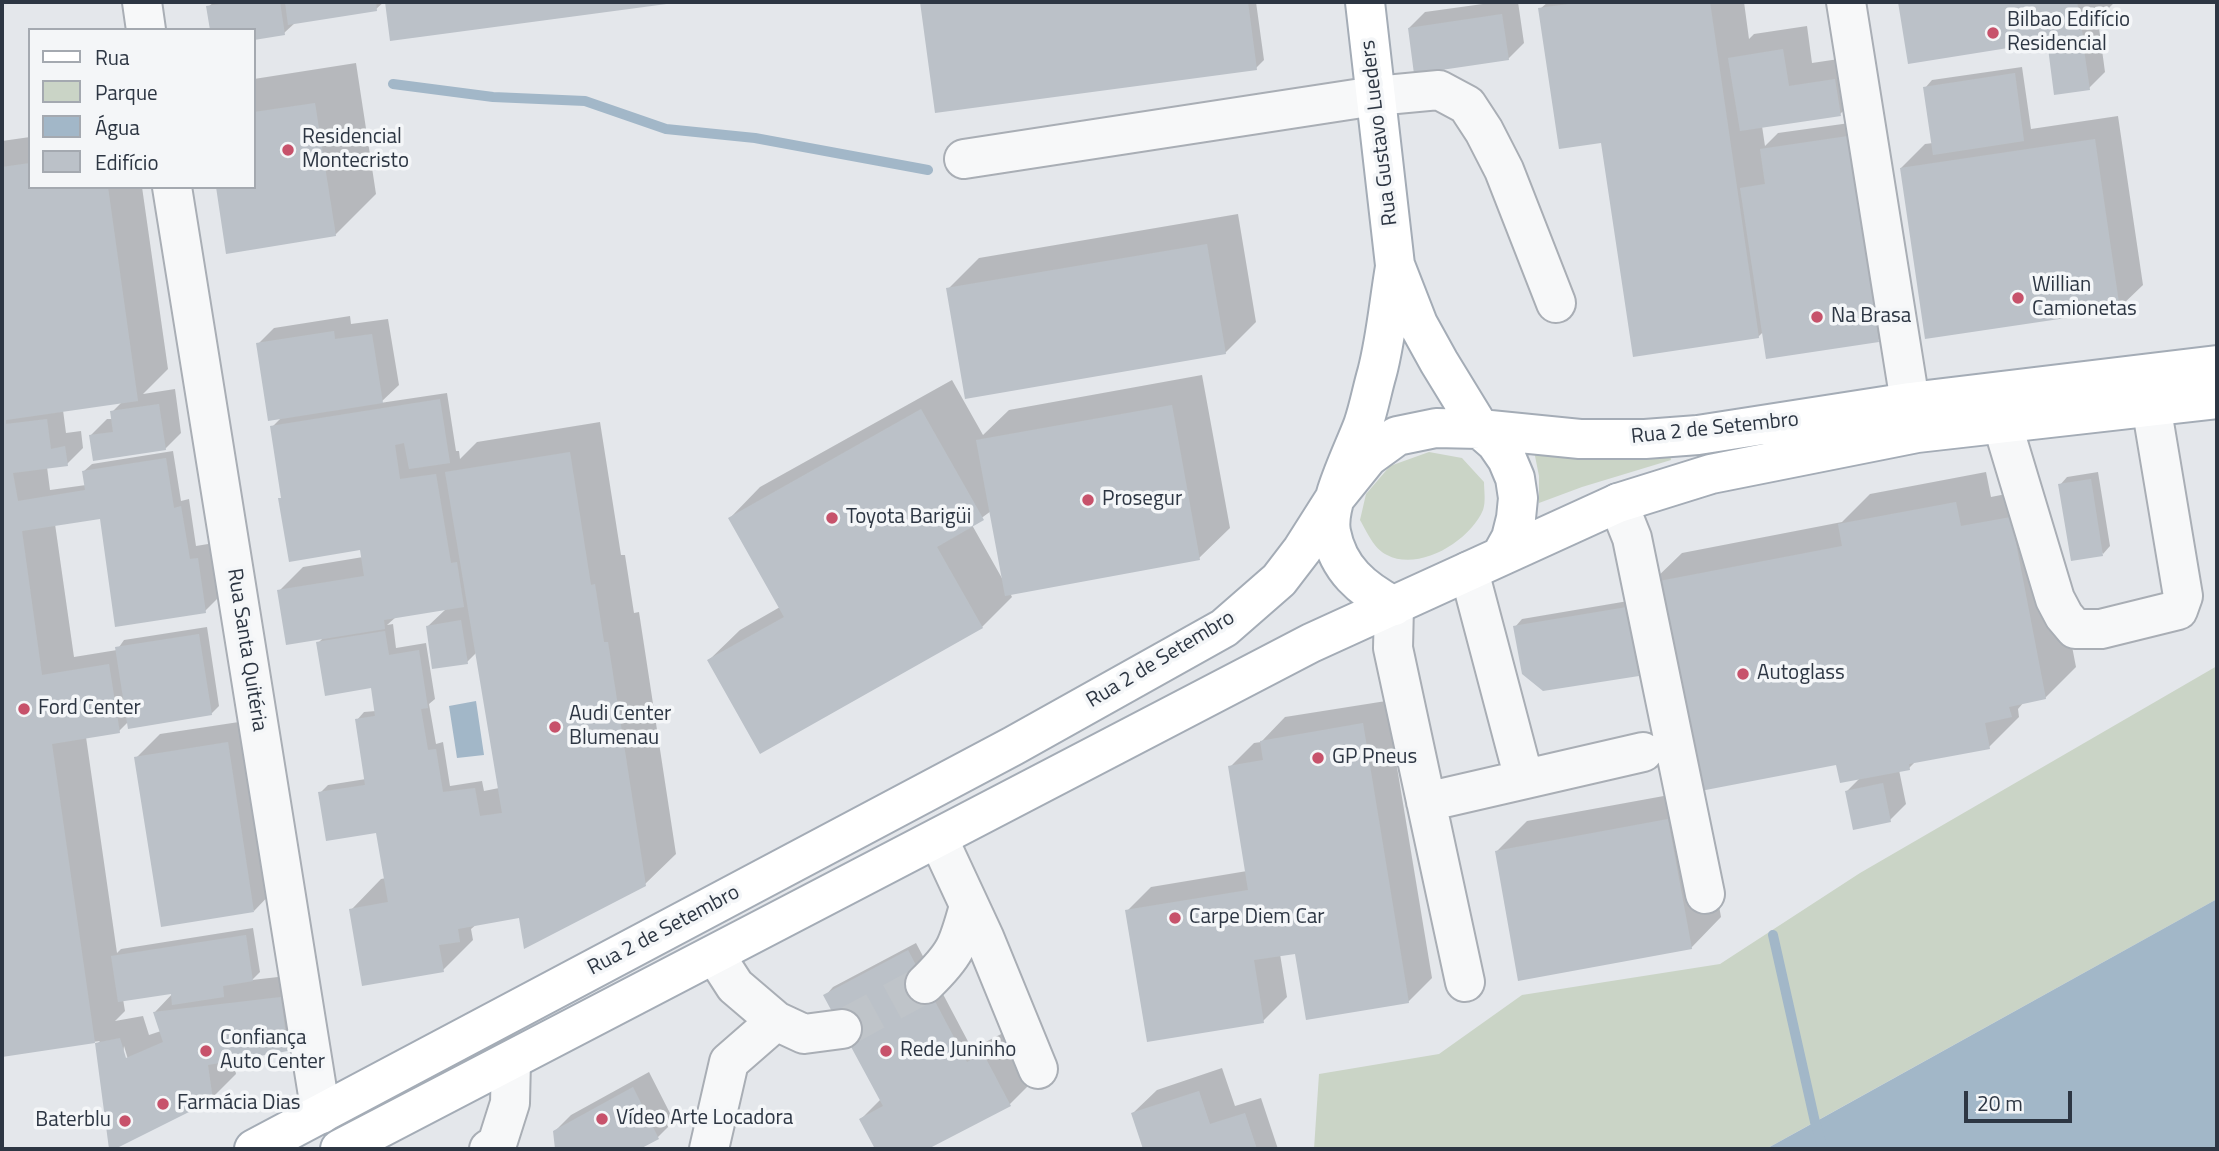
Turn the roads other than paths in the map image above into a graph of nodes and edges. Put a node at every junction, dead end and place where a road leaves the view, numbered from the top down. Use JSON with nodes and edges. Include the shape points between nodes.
{"nodes":[{"id":1,"x":142,"y":2,"type":"edge"},
{"id":2,"x":1364,"y":2,"type":"edge"},
{"id":3,"x":1846,"y":2,"type":"edge"},
{"id":4,"x":146,"y":28,"type":"edge"},
{"id":5,"x":1375,"y":96,"type":"junction"},
{"id":6,"x":964,"y":159,"type":"dead end"},
{"id":7,"x":172,"y":189,"type":"edge"},
{"id":8,"x":1395,"y":265,"type":"junction"},
{"id":9,"x":1556,"y":303,"type":"dead end"},
{"id":10,"x":2217,"y":365,"type":"edge"},
{"id":11,"x":2217,"y":399,"type":"edge"},
{"id":12,"x":1910,"y":402,"type":"junction"},
{"id":13,"x":2151,"y":405,"type":"junction"},
{"id":14,"x":2002,"y":424,"type":"junction"},
{"id":15,"x":1480,"y":429,"type":"junction"},
{"id":16,"x":1335,"y":498,"type":"junction"},
{"id":17,"x":1618,"y":503,"type":"junction"},
{"id":18,"x":1485,"y":563,"type":"junction"},
{"id":19,"x":1394,"y":606,"type":"junction"},
{"id":20,"x":1643,"y":752,"type":"dead end"},
{"id":21,"x":1524,"y":779,"type":"junction"},
{"id":22,"x":1426,"y":802,"type":"junction"},
{"id":23,"x":939,"y":838,"type":"junction"},
{"id":24,"x":1705,"y":894,"type":"dead end"},
{"id":25,"x":969,"y":905,"type":"junction"},
{"id":26,"x":715,"y":955,"type":"junction"},
{"id":27,"x":1465,"y":982,"type":"dead end"},
{"id":28,"x":925,"y":984,"type":"tunnel mouth"},
{"id":29,"x":776,"y":1021,"type":"junction"},
{"id":30,"x":842,"y":1029,"type":"tunnel mouth"},
{"id":31,"x":511,"y":1060,"type":"junction"},
{"id":32,"x":1038,"y":1069,"type":"dead end"},
{"id":33,"x":321,"y":1114,"type":"junction"},
{"id":34,"x":254,"y":1149,"type":"edge"},
{"id":35,"x":340,"y":1149,"type":"edge"},
{"id":36,"x":489,"y":1149,"type":"edge"},
{"id":37,"x":709,"y":1149,"type":"edge"}],
"edges":[{"from":1,"to":4,"type":"street"},
{"from":2,"to":5,"type":"main road","name":"Rua Gustavo Lueders"},
{"from":3,"to":12,"type":"street"},
{"from":5,"to":6,"type":"street"},
{"from":5,"to":8,"type":"main road","name":"Rua Gustavo Lueders"},
{"from":5,"to":9,"type":"street","via":[[1438,90],[1468,106],[1504,170]]},
{"from":7,"to":33,"type":"street","name":"Rua Santa Quitéria"},
{"from":8,"to":15,"type":"main road","name":"Rua Gustavo Lueders","via":[[1418,324]]},
{"from":8,"to":16,"type":"main road","name":"Rua Gustavo Lueders","via":[[1378,369]]},
{"from":10,"to":12,"type":"main road","name":"Rua 2 de Setembro"},
{"from":11,"to":13,"type":"main road","name":"Rua 2 de Setembro"},
{"from":12,"to":15,"type":"main road","name":"Rua 2 de Setembro","via":[[1758,428],[1645,439],[1580,439]]},
{"from":13,"to":14,"type":"main road","name":"Rua 2 de Setembro"},
{"from":13,"to":14,"type":"street","via":[[2183,596],[2178,610],[2101,629],[2076,629],[2055,599]]},
{"from":14,"to":17,"type":"main road","name":"Rua 2 de Setembro","via":[[1917,433],[1711,474]]},
{"from":15,"to":16,"type":"main road","name":"Rua 2 de Setembro","via":[[1436,428],[1397,436],[1368,457]]},
{"from":15,"to":18,"type":"main road","via":[[1507,459],[1518,498],[1511,538]]},
{"from":16,"to":19,"type":"main road","via":[[1330,529],[1337,555],[1352,578]]},
{"from":16,"to":33,"type":"main road","name":"Rua 2 de Setembro","via":[[1279,580],[1224,628],[1013,746]]},
{"from":17,"to":18,"type":"main road","name":"Rua 2 de Setembro"},
{"from":17,"to":24,"type":"street","via":[[1632,538]]},
{"from":18,"to":19,"type":"main road","name":"Rua 2 de Setembro"},
{"from":18,"to":21,"type":"street"},
{"from":19,"to":22,"type":"street","via":[[1393,648]]},
{"from":19,"to":23,"type":"main road","name":"Rua 2 de Setembro","via":[[1311,643]]},
{"from":20,"to":21,"type":"street"},
{"from":21,"to":22,"type":"street"},
{"from":22,"to":27,"type":"street"},
{"from":23,"to":25,"type":"street"},
{"from":23,"to":26,"type":"main road","name":"Rua 2 de Setembro"},
{"from":25,"to":28,"type":"street","via":[[958,944],[947,963]]},
{"from":25,"to":32,"type":"street"},
{"from":26,"to":29,"type":"street","via":[[735,986]]},
{"from":26,"to":31,"type":"main road","name":"Rua 2 de Setembro"},
{"from":29,"to":30,"type":"street","via":[[804,1034]]},
{"from":29,"to":37,"type":"street","via":[[729,1062]]},
{"from":31,"to":35,"type":"main road","name":"Rua 2 de Setembro"},
{"from":31,"to":36,"type":"street","via":[[510,1103],[497,1144]]},
{"from":33,"to":34,"type":"main road","name":"Rua 2 de Setembro"}]}
